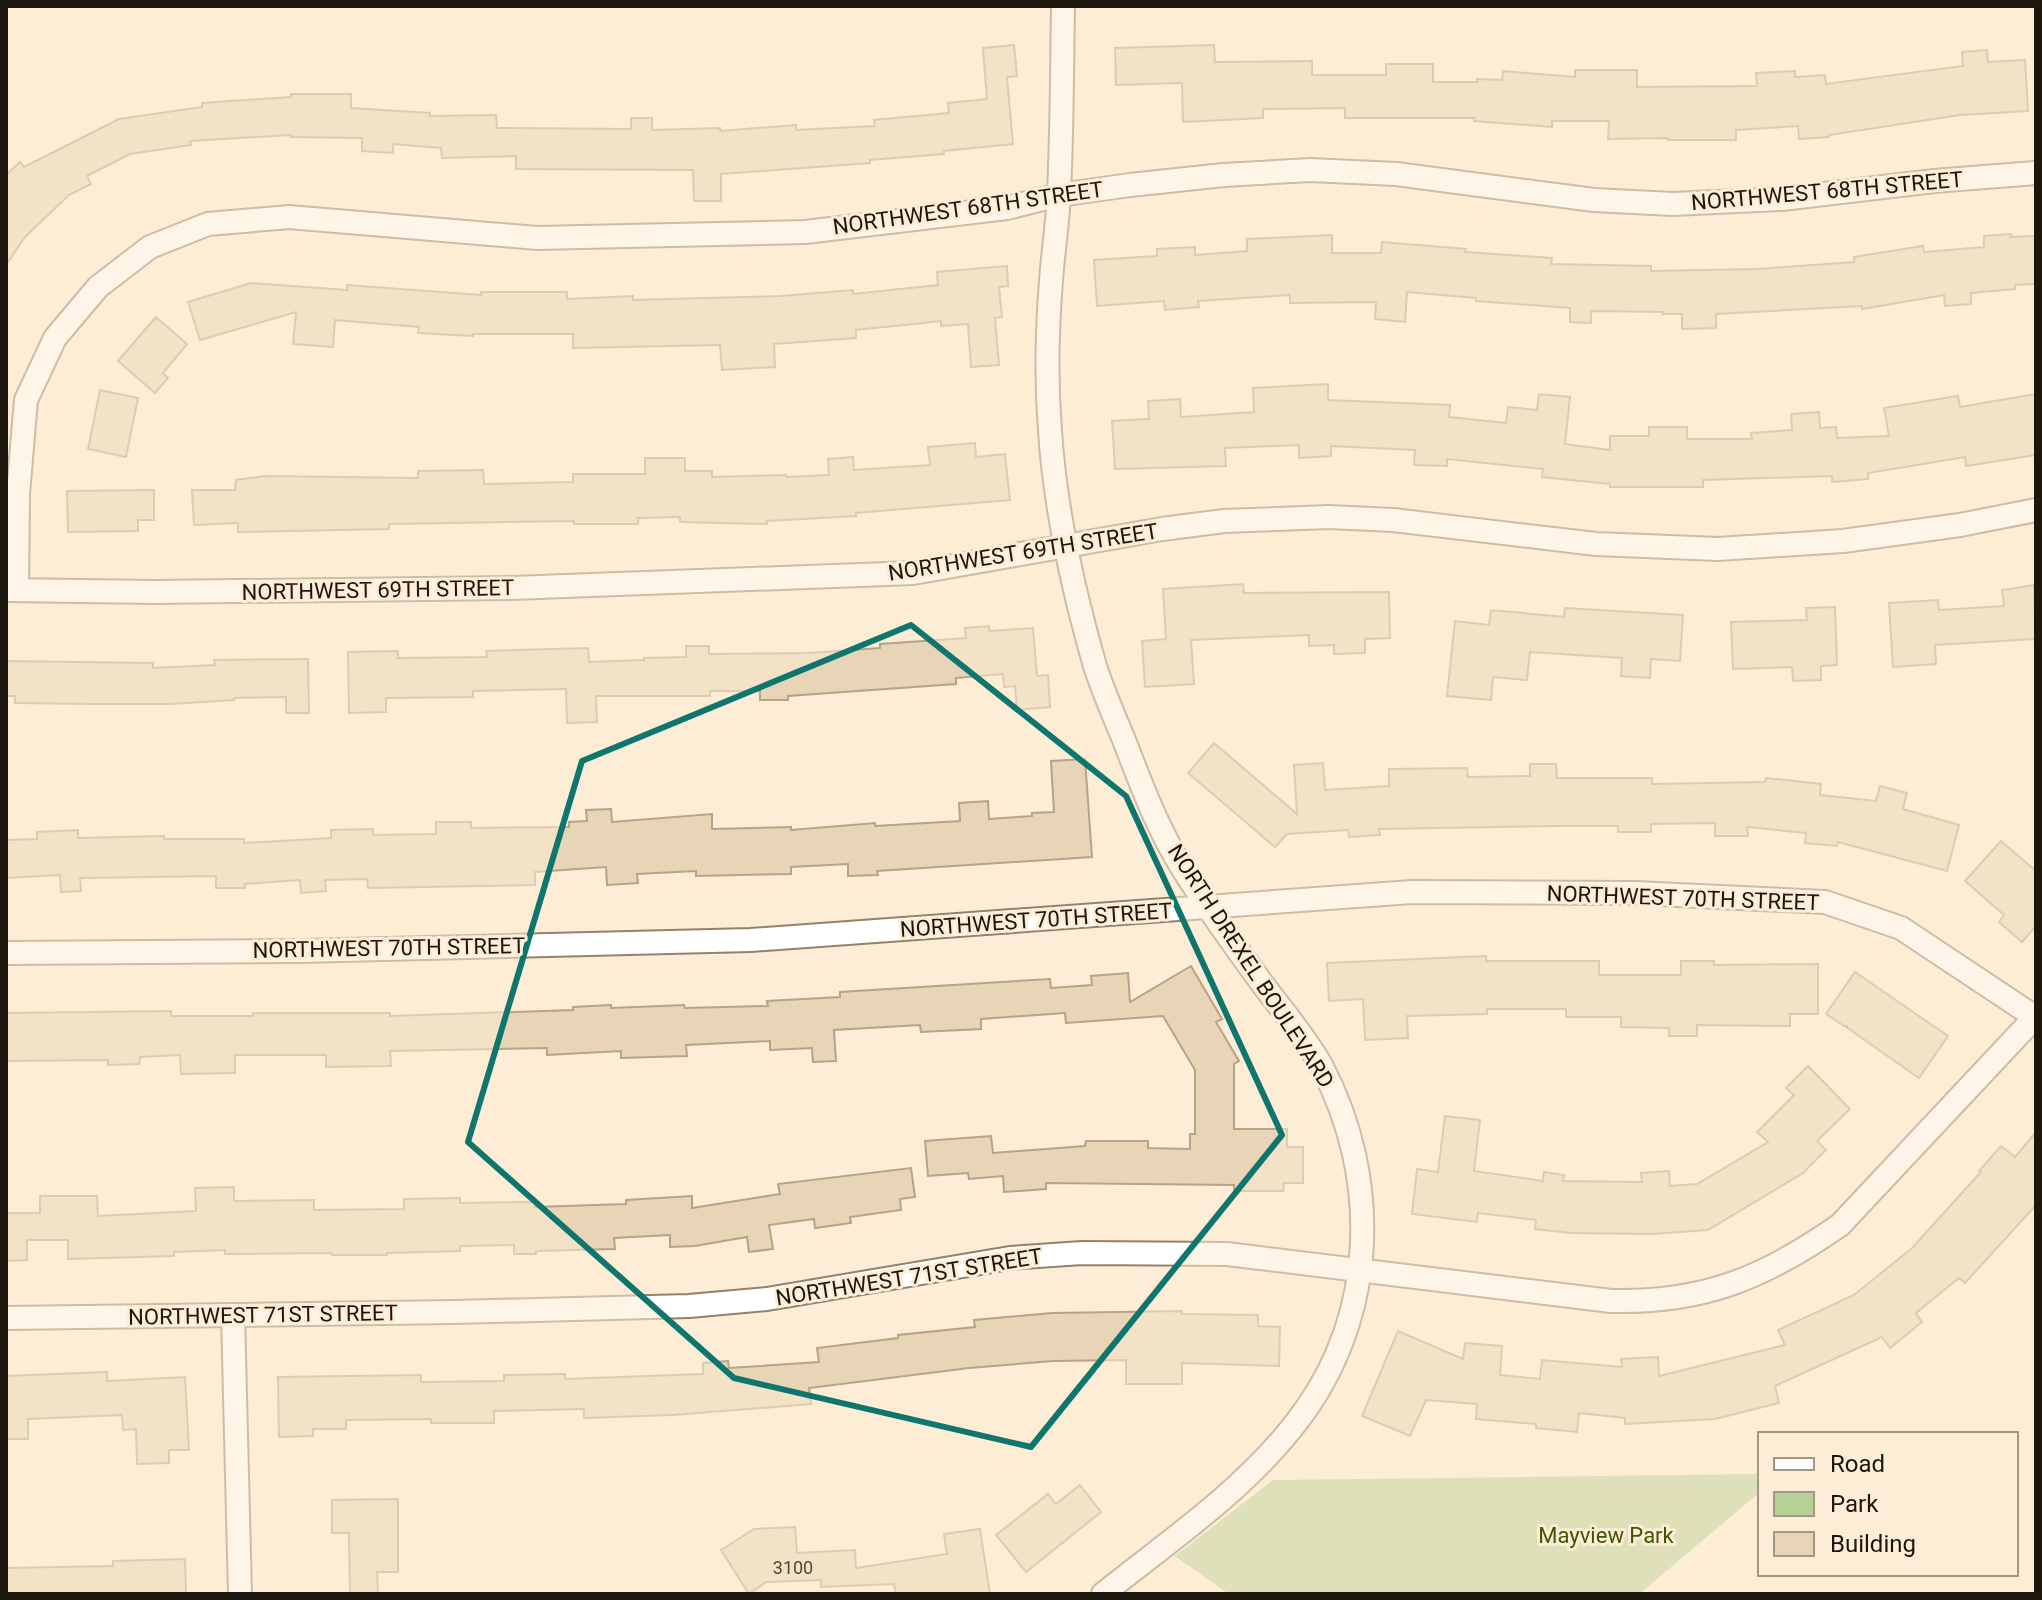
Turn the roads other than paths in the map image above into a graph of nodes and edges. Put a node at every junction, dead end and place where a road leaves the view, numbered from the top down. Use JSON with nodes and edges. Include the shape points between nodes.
{"nodes":[{"id":1,"x":1063,"y":6,"type":"edge"},
{"id":2,"x":2036,"y":173,"type":"edge"},
{"id":3,"x":1059,"y":195,"type":"junction"},
{"id":4,"x":2036,"y":510,"type":"edge"},
{"id":5,"x":1067,"y":547,"type":"junction"},
{"id":6,"x":12,"y":590,"type":"edge"},
{"id":7,"x":1208,"y":907,"type":"junction"},
{"id":8,"x":6,"y":953,"type":"edge"},
{"id":9,"x":2035,"y":1017,"type":"edge"},
{"id":10,"x":1359,"y":1269,"type":"junction"},
{"id":11,"x":233,"y":1315,"type":"junction"},
{"id":12,"x":6,"y":1318,"type":"edge"},
{"id":13,"x":240,"y":1594,"type":"edge"},
{"id":14,"x":1103,"y":1594,"type":"edge"}],
"edges":[{"from":1,"to":3,"type":"street","name":"NORTH DREXEL BOULEVARD"},
{"from":2,"to":3,"type":"street","name":"NORTHWEST 68TH STREET","via":[[1782,199],[1673,204],[1594,200],[1396,174],[1310,170]]},
{"from":3,"to":5,"type":"street","name":"NORTH DREXEL BOULEVARD","via":[[1048,359],[1050,434]]},
{"from":3,"to":6,"type":"street","name":"NORTHWEST 68TH STREET","via":[[1007,208],[805,232],[537,238],[289,217],[208,224],[150,247],[98,287],[55,338],[26,400]]},
{"from":4,"to":5,"type":"street","name":"NORTHWEST 69TH STREET","via":[[1843,541],[1718,549],[1596,544],[1329,517],[1224,521]]},
{"from":5,"to":6,"type":"street","name":"NORTHWEST 69TH STREET","via":[[913,573],[790,580],[512,588]]},
{"from":5,"to":7,"type":"street","name":"NORTH DREXEL BOULEVARD","via":[[1098,673],[1143,788],[1179,863]]},
{"from":7,"to":8,"type":"street","name":"NORTHWEST 70TH STREET","via":[[751,940]]},
{"from":7,"to":9,"type":"street","name":"NORTHWEST 70TH STREET","via":[[1412,892],[1635,893],[1825,902],[1901,928]]},
{"from":7,"to":10,"type":"street","name":"NORTH DREXEL BOULEVARD","via":[[1319,1062],[1337,1100],[1360,1184]]},
{"from":9,"to":10,"type":"street","name":"NORTHWEST 71ST STREET","via":[[1840,1225],[1806,1249],[1729,1286],[1648,1302]]},
{"from":10,"to":11,"type":"street","name":"NORTHWEST 71ST STREET","via":[[1227,1254],[1082,1253],[1010,1258],[767,1299],[689,1306]]},
{"from":10,"to":14,"type":"street","name":"NORTH DREXEL BOULEVARD","via":[[1338,1355],[1294,1426],[1260,1464]]},
{"from":11,"to":12,"type":"street","name":"NORTHWEST 71ST STREET"},
{"from":11,"to":13,"type":"street"}]}
